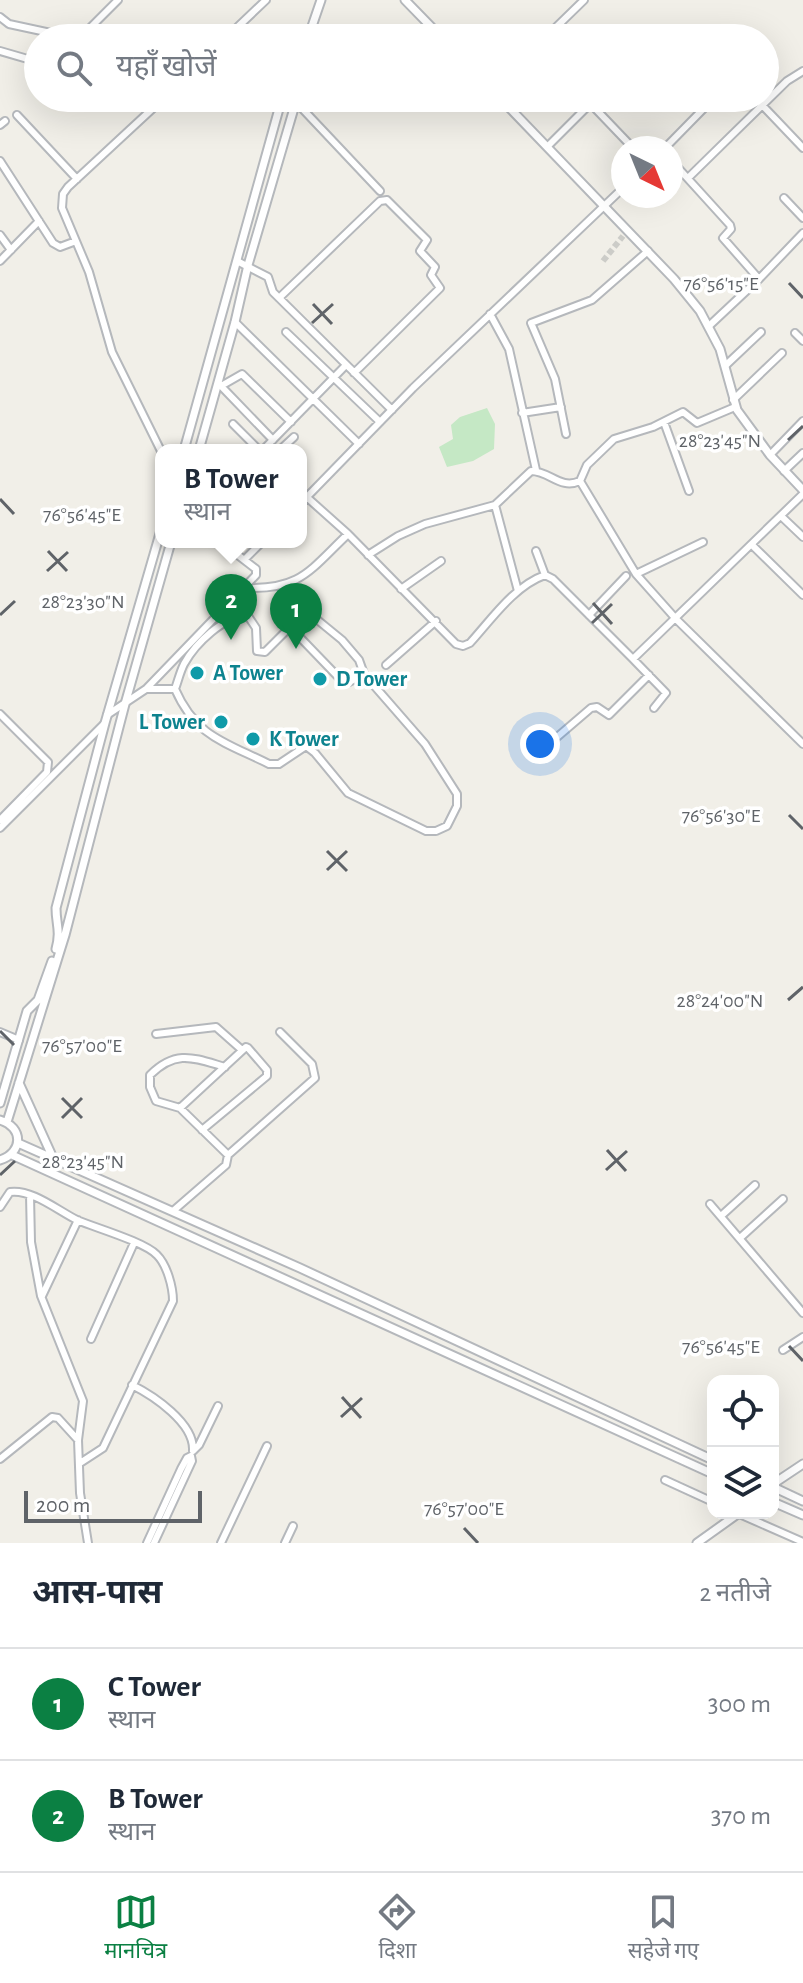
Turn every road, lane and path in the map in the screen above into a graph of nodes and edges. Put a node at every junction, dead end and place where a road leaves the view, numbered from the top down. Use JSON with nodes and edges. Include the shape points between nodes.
{"nodes":[{"id":1,"x":118,"y":0,"type":"edge"},
{"id":2,"x":266,"y":0,"type":"edge"},
{"id":3,"x":321,"y":0,"type":"edge"},
{"id":4,"x":405,"y":0,"type":"edge"},
{"id":5,"x":584,"y":0,"type":"edge"},
{"id":6,"x":0,"y":17,"type":"edge"},
{"id":7,"x":92,"y":24,"type":"edge"},
{"id":8,"x":241,"y":24,"type":"edge"},
{"id":9,"x":313,"y":24,"type":"edge"},
{"id":10,"x":428,"y":24,"type":"edge"},
{"id":11,"x":559,"y":24,"type":"edge"},
{"id":12,"x":24,"y":28,"type":"edge"},
{"id":13,"x":0,"y":51,"type":"edge"},
{"id":14,"x":24,"y":58,"type":"edge"},
{"id":15,"x":803,"y":71,"type":"edge"},
{"id":16,"x":779,"y":89,"type":"edge"},
{"id":17,"x":149,"y":112,"type":"edge"},
{"id":18,"x":278,"y":112,"type":"edge"},
{"id":19,"x":293,"y":112,"type":"edge"},
{"id":20,"x":307,"y":112,"type":"edge"},
{"id":21,"x":514,"y":112,"type":"edge"},
{"id":22,"x":580,"y":112,"type":"edge"},
{"id":23,"x":594,"y":112,"type":"edge"},
{"id":24,"x":700,"y":112,"type":"edge"},
{"id":25,"x":755,"y":112,"type":"edge"},
{"id":26,"x":769,"y":112,"type":"edge"},
{"id":27,"x":17,"y":115,"type":"dead end"},
{"id":28,"x":620,"y":136,"type":"edge"},
{"id":29,"x":677,"y":136,"type":"edge"},
{"id":30,"x":548,"y":146,"type":"junction"},
{"id":31,"x":803,"y":148,"type":"edge"},
{"id":32,"x":0,"y":161,"type":"edge"},
{"id":33,"x":683,"y":173,"type":"edge"},
{"id":34,"x":688,"y":178,"type":"junction"},
{"id":35,"x":77,"y":179,"type":"junction"},
{"id":36,"x":380,"y":191,"type":"dead end"},
{"id":37,"x":784,"y":198,"type":"dead end"},
{"id":38,"x":611,"y":199,"type":"edge"},
{"id":39,"x":604,"y":206,"type":"junction"},
{"id":40,"x":803,"y":218,"type":"edge"},
{"id":41,"x":39,"y":221,"type":"junction"},
{"id":42,"x":803,"y":233,"type":"edge"},
{"id":43,"x":0,"y":235,"type":"edge"},
{"id":44,"x":76,"y":241,"type":"junction"},
{"id":45,"x":11,"y":250,"type":"junction"},
{"id":46,"x":648,"y":251,"type":"junction"},
{"id":47,"x":0,"y":261,"type":"edge"},
{"id":48,"x":237,"y":261,"type":"junction"},
{"id":49,"x":248,"y":265,"type":"junction"},
{"id":50,"x":759,"y":279,"type":"junction"},
{"id":51,"x":279,"y":298,"type":"junction"},
{"id":52,"x":490,"y":314,"type":"junction"},
{"id":53,"x":235,"y":322,"type":"junction"},
{"id":54,"x":710,"y":325,"type":"junction"},
{"id":55,"x":286,"y":332,"type":"dead end"},
{"id":56,"x":761,"y":332,"type":"dead end"},
{"id":57,"x":795,"y":333,"type":"dead end"},
{"id":58,"x":803,"y":341,"type":"edge"},
{"id":59,"x":782,"y":353,"type":"dead end"},
{"id":60,"x":346,"y":365,"type":"junction"},
{"id":61,"x":725,"y":366,"type":"junction"},
{"id":62,"x":354,"y":373,"type":"junction"},
{"id":63,"x":334,"y":378,"type":"junction"},
{"id":64,"x":220,"y":385,"type":"junction"},
{"id":65,"x":314,"y":399,"type":"junction"},
{"id":66,"x":734,"y":404,"type":"junction"},
{"id":67,"x":561,"y":407,"type":"junction"},
{"id":68,"x":392,"y":410,"type":"junction"},
{"id":69,"x":522,"y":413,"type":"junction"},
{"id":70,"x":803,"y":421,"type":"edge"},
{"id":71,"x":291,"y":422,"type":"junction"},
{"id":72,"x":380,"y":422,"type":"junction"},
{"id":73,"x":664,"y":422,"type":"junction"},
{"id":74,"x":233,"y":424,"type":"dead end"},
{"id":75,"x":566,"y":434,"type":"dead end"},
{"id":76,"x":294,"y":437,"type":"dead end"},
{"id":77,"x":273,"y":440,"type":"junction"},
{"id":78,"x":158,"y":444,"type":"edge"},
{"id":79,"x":186,"y":444,"type":"edge"},
{"id":80,"x":201,"y":444,"type":"edge"},
{"id":81,"x":255,"y":444,"type":"edge"},
{"id":82,"x":268,"y":444,"type":"edge"},
{"id":83,"x":286,"y":444,"type":"edge"},
{"id":84,"x":359,"y":444,"type":"junction"},
{"id":85,"x":803,"y":453,"type":"edge"},
{"id":86,"x":770,"y":455,"type":"junction"},
{"id":87,"x":536,"y":470,"type":"junction"},
{"id":88,"x":784,"y":471,"type":"junction"},
{"id":89,"x":580,"y":481,"type":"junction"},
{"id":90,"x":689,"y":491,"type":"dead end"},
{"id":91,"x":803,"y":492,"type":"edge"},
{"id":92,"x":307,"y":493,"type":"edge"},
{"id":93,"x":307,"y":500,"type":"edge"},
{"id":94,"x":495,"y":505,"type":"junction"},
{"id":95,"x":781,"y":516,"type":"junction"},
{"id":96,"x":348,"y":534,"type":"junction"},
{"id":97,"x":803,"y":537,"type":"edge"},
{"id":98,"x":703,"y":542,"type":"dead end"},
{"id":99,"x":752,"y":545,"type":"junction"},
{"id":100,"x":156,"y":548,"type":"edge"},
{"id":101,"x":169,"y":548,"type":"edge"},
{"id":102,"x":229,"y":548,"type":"edge"},
{"id":103,"x":256,"y":548,"type":"edge"},
{"id":104,"x":536,"y":551,"type":"dead end"},
{"id":105,"x":368,"y":555,"type":"junction"},
{"id":106,"x":245,"y":559,"type":"junction"},
{"id":107,"x":441,"y":561,"type":"dead end"},
{"id":108,"x":636,"y":574,"type":"junction"},
{"id":109,"x":545,"y":575,"type":"junction"},
{"id":110,"x":626,"y":576,"type":"dead end"},
{"id":111,"x":243,"y":588,"type":"junction"},
{"id":112,"x":401,"y":589,"type":"junction"},
{"id":113,"x":518,"y":591,"type":"junction"},
{"id":114,"x":803,"y":595,"type":"edge"},
{"id":115,"x":589,"y":615,"type":"junction"},
{"id":116,"x":676,"y":619,"type":"junction"},
{"id":117,"x":436,"y":621,"type":"junction"},
{"id":118,"x":290,"y":627,"type":"junction"},
{"id":119,"x":633,"y":659,"type":"junction"},
{"id":120,"x":386,"y":665,"type":"dead end"},
{"id":121,"x":364,"y":674,"type":"junction"},
{"id":122,"x":159,"y":675,"type":"junction"},
{"id":123,"x":649,"y":675,"type":"junction"},
{"id":124,"x":179,"y":677,"type":"junction"},
{"id":125,"x":146,"y":689,"type":"junction"},
{"id":126,"x":175,"y":689,"type":"junction"},
{"id":127,"x":125,"y":704,"type":"junction"},
{"id":128,"x":654,"y":708,"type":"dead end"},
{"id":129,"x":0,"y":714,"type":"edge"},
{"id":130,"x":106,"y":719,"type":"junction"},
{"id":131,"x":556,"y":738,"type":"dead end"},
{"id":132,"x":803,"y":744,"type":"edge"},
{"id":133,"x":0,"y":820,"type":"edge"},
{"id":134,"x":0,"y":828,"type":"edge"},
{"id":135,"x":0,"y":1032,"type":"edge"},
{"id":136,"x":280,"y":1032,"type":"dead end"},
{"id":137,"x":156,"y":1034,"type":"dead end"},
{"id":138,"x":19,"y":1040,"type":"junction"},
{"id":139,"x":242,"y":1050,"type":"junction"},
{"id":140,"x":225,"y":1067,"type":"junction"},
{"id":141,"x":19,"y":1083,"type":"junction"},
{"id":142,"x":0,"y":1103,"type":"edge"},
{"id":143,"x":180,"y":1108,"type":"junction"},
{"id":144,"x":4,"y":1121,"type":"edge"},
{"id":145,"x":202,"y":1130,"type":"junction"},
{"id":146,"x":18,"y":1143,"type":"junction"},
{"id":147,"x":12,"y":1155,"type":"junction"},
{"id":148,"x":228,"y":1155,"type":"junction"},
{"id":149,"x":54,"y":1159,"type":"junction"},
{"id":150,"x":0,"y":1160,"type":"edge"},
{"id":151,"x":755,"y":1185,"type":"dead end"},
{"id":152,"x":30,"y":1195,"type":"junction"},
{"id":153,"x":783,"y":1199,"type":"dead end"},
{"id":154,"x":1,"y":1204,"type":"edge"},
{"id":155,"x":710,"y":1204,"type":"dead end"},
{"id":156,"x":173,"y":1211,"type":"junction"},
{"id":157,"x":721,"y":1216,"type":"junction"},
{"id":158,"x":78,"y":1220,"type":"junction"},
{"id":159,"x":195,"y":1221,"type":"junction"},
{"id":160,"x":189,"y":1237,"type":"junction"},
{"id":161,"x":740,"y":1238,"type":"junction"},
{"id":162,"x":134,"y":1243,"type":"junction"},
{"id":163,"x":41,"y":1296,"type":"junction"},
{"id":164,"x":803,"y":1313,"type":"edge"},
{"id":165,"x":803,"y":1337,"type":"edge"},
{"id":166,"x":91,"y":1339,"type":"dead end"},
{"id":167,"x":783,"y":1350,"type":"dead end"},
{"id":168,"x":132,"y":1385,"type":"junction"},
{"id":169,"x":218,"y":1406,"type":"dead end"},
{"id":170,"x":78,"y":1440,"type":"junction"},
{"id":171,"x":267,"y":1446,"type":"dead end"},
{"id":172,"x":192,"y":1453,"type":"junction"},
{"id":173,"x":707,"y":1457,"type":"edge"},
{"id":174,"x":0,"y":1459,"type":"edge"},
{"id":175,"x":80,"y":1463,"type":"junction"},
{"id":176,"x":803,"y":1464,"type":"edge"},
{"id":177,"x":707,"y":1471,"type":"edge"},
{"id":178,"x":665,"y":1480,"type":"dead end"},
{"id":179,"x":779,"y":1481,"type":"edge"},
{"id":180,"x":779,"y":1488,"type":"edge"},
{"id":181,"x":707,"y":1499,"type":"edge"},
{"id":182,"x":803,"y":1501,"type":"edge"},
{"id":183,"x":779,"y":1505,"type":"edge"},
{"id":184,"x":803,"y":1515,"type":"edge"},
{"id":185,"x":730,"y":1519,"type":"edge"},
{"id":186,"x":751,"y":1519,"type":"edge"},
{"id":187,"x":293,"y":1526,"type":"dead end"},
{"id":188,"x":153,"y":1541,"type":"edge"},
{"id":189,"x":803,"y":1542,"type":"edge"},
{"id":190,"x":88,"y":1543,"type":"edge"},
{"id":191,"x":221,"y":1543,"type":"edge"},
{"id":192,"x":285,"y":1543,"type":"edge"},
{"id":193,"x":697,"y":1543,"type":"edge"}],
"edges":[{"from":1,"to":7,"type":"street"},
{"from":2,"to":8,"type":"street"},
{"from":3,"to":9,"type":"street"},
{"from":4,"to":10,"type":"street"},
{"from":5,"to":11,"type":"street"},
{"from":6,"to":12,"type":"street"},
{"from":13,"to":14,"type":"street"},
{"from":15,"to":16,"type":"street"},
{"from":17,"to":35,"type":"street"},
{"from":18,"to":48,"type":"street"},
{"from":19,"to":49,"type":"street"},
{"from":20,"to":36,"type":"street"},
{"from":21,"to":30,"type":"street"},
{"from":22,"to":30,"type":"street"},
{"from":23,"to":28,"type":"street"},
{"from":24,"to":29,"type":"street"},
{"from":25,"to":34,"type":"street"},
{"from":26,"to":31,"type":"street"},
{"from":27,"to":35,"type":"street"},
{"from":30,"to":39,"type":"street"},
{"from":32,"to":41,"type":"street"},
{"from":33,"to":34,"type":"street"},
{"from":34,"to":50,"type":"street","via":[[730,225],[723,238]]},
{"from":35,"to":44,"type":"street","via":[[62,200]]},
{"from":37,"to":40,"type":"street"},
{"from":38,"to":39,"type":"street"},
{"from":39,"to":46,"type":"street"},
{"from":39,"to":52,"type":"street"},
{"from":41,"to":44,"type":"street","via":[[57,246]]},
{"from":41,"to":45,"type":"street"},
{"from":42,"to":50,"type":"street"},
{"from":43,"to":45,"type":"street"},
{"from":44,"to":78,"type":"street","via":[[112,352]]},
{"from":45,"to":47,"type":"street"},
{"from":46,"to":54,"type":"street"},
{"from":46,"to":67,"type":"street","via":[[588,303],[531,323]]},
{"from":48,"to":49,"type":"street"},
{"from":48,"to":79,"type":"street"},
{"from":49,"to":51,"type":"street","via":[[268,277]]},
{"from":49,"to":53,"type":"street"},
{"from":50,"to":54,"type":"street"},
{"from":51,"to":60,"type":"street"},
{"from":51,"to":62,"type":"street","via":[[380,201],[387,200],[427,240],[420,251],[435,267],[431,276],[440,288]]},
{"from":52,"to":68,"type":"street"},
{"from":52,"to":69,"type":"street","via":[[509,349]]},
{"from":53,"to":64,"type":"street"},
{"from":53,"to":65,"type":"street"},
{"from":54,"to":61,"type":"street"},
{"from":55,"to":63,"type":"street"},
{"from":56,"to":61,"type":"street"},
{"from":57,"to":58,"type":"street"},
{"from":59,"to":66,"type":"street"},
{"from":60,"to":62,"type":"street"},
{"from":60,"to":63,"type":"street"},
{"from":61,"to":66,"type":"street"},
{"from":62,"to":68,"type":"street"},
{"from":63,"to":65,"type":"street"},
{"from":63,"to":72,"type":"street"},
{"from":64,"to":71,"type":"street","via":[[242,374]]},
{"from":64,"to":77,"type":"street"},
{"from":64,"to":80,"type":"street"},
{"from":65,"to":71,"type":"street"},
{"from":65,"to":84,"type":"street"},
{"from":66,"to":73,"type":"street","via":[[700,423],[685,412]]},
{"from":66,"to":86,"type":"street"},
{"from":67,"to":69,"type":"street"},
{"from":67,"to":75,"type":"street"},
{"from":68,"to":72,"type":"street"},
{"from":69,"to":87,"type":"street"},
{"from":70,"to":86,"type":"street"},
{"from":71,"to":77,"type":"street"},
{"from":72,"to":84,"type":"street"},
{"from":73,"to":89,"type":"street","via":[[614,439],[587,465]]},
{"from":73,"to":90,"type":"street"},
{"from":74,"to":81,"type":"street"},
{"from":76,"to":83,"type":"street"},
{"from":77,"to":82,"type":"street"},
{"from":84,"to":92,"type":"street"},
{"from":85,"to":88,"type":"street"},
{"from":86,"to":88,"type":"street"},
{"from":87,"to":89,"type":"street","via":[[561,484]]},
{"from":87,"to":94,"type":"street","via":[[525,474]]},
{"from":88,"to":91,"type":"street"},
{"from":89,"to":108,"type":"street"},
{"from":91,"to":95,"type":"street"},
{"from":93,"to":96,"type":"street"},
{"from":94,"to":105,"type":"street","via":[[425,524]]},
{"from":94,"to":113,"type":"street"},
{"from":95,"to":97,"type":"street"},
{"from":95,"to":99,"type":"street"},
{"from":96,"to":105,"type":"street"},
{"from":96,"to":111,"type":"street","via":[[299,580],[267,589]]},
{"from":98,"to":108,"type":"street"},
{"from":99,"to":114,"type":"street"},
{"from":99,"to":116,"type":"street"},
{"from":100,"to":130,"type":"street"},
{"from":101,"to":127,"type":"street"},
{"from":102,"to":106,"type":"street"},
{"from":103,"to":106,"type":"street"},
{"from":104,"to":109,"type":"street"},
{"from":105,"to":112,"type":"street"},
{"from":106,"to":111,"type":"street","via":[[257,572]]},
{"from":107,"to":112,"type":"street"},
{"from":108,"to":116,"type":"street"},
{"from":109,"to":113,"type":"street"},
{"from":109,"to":115,"type":"street"},
{"from":110,"to":115,"type":"street"},
{"from":111,"to":122,"type":"street"},
{"from":112,"to":117,"type":"street"},
{"from":113,"to":117,"type":"street","via":[[463,646]]},
{"from":115,"to":119,"type":"street"},
{"from":116,"to":119,"type":"street"},
{"from":116,"to":132,"type":"street"},
{"from":117,"to":120,"type":"street"},
{"from":118,"to":121,"type":"street","via":[[343,682]]},
{"from":118,"to":121,"type":"street","via":[[309,613],[342,640]]},
{"from":118,"to":124,"type":"street","via":[[265,652],[257,651],[256,628],[248,616],[237,616],[192,652]]},
{"from":119,"to":123,"type":"street"},
{"from":121,"to":126,"type":"street","via":[[425,744],[457,794],[447,826],[426,831],[348,793],[306,746],[279,764],[269,764],[218,739],[195,724]]},
{"from":122,"to":124,"type":"street"},
{"from":122,"to":125,"type":"street"},
{"from":123,"to":128,"type":"street","via":[[666,693]]},
{"from":123,"to":131,"type":"street","via":[[609,715],[591,708]]},
{"from":124,"to":126,"type":"street"},
{"from":125,"to":126,"type":"street"},
{"from":125,"to":127,"type":"street"},
{"from":127,"to":130,"type":"street"},
{"from":127,"to":141,"type":"street","via":[[65,935]]},
{"from":129,"to":133,"type":"street","via":[[48,762],[47,772]]},
{"from":130,"to":134,"type":"street"},
{"from":130,"to":138,"type":"street","via":[[56,908],[60,932],[54,956]]},
{"from":135,"to":138,"type":"street"},
{"from":136,"to":148,"type":"street","via":[[312,1064],[315,1078]]},
{"from":137,"to":139,"type":"street","via":[[216,1027]]},
{"from":138,"to":142,"type":"street"},
{"from":139,"to":140,"type":"street"},
{"from":139,"to":145,"type":"street","via":[[248,1048],[267,1076]]},
{"from":140,"to":143,"type":"street"},
{"from":140,"to":143,"type":"street","via":[[188,1056],[157,1068],[149,1080],[152,1096]]},
{"from":141,"to":144,"type":"street"},
{"from":141,"to":149,"type":"street"},
{"from":143,"to":145,"type":"street"},
{"from":144,"to":146,"type":"street","via":[[16,1131]]},
{"from":145,"to":148,"type":"street"},
{"from":146,"to":147,"type":"street"},
{"from":146,"to":149,"type":"street"},
{"from":147,"to":150,"type":"street"},
{"from":147,"to":160,"type":"street"},
{"from":148,"to":156,"type":"street","via":[[226,1165]]},
{"from":149,"to":156,"type":"street"},
{"from":151,"to":157,"type":"street"},
{"from":152,"to":154,"type":"street","via":[[10,1192]]},
{"from":152,"to":158,"type":"street"},
{"from":152,"to":163,"type":"street","via":[[31,1242]]},
{"from":153,"to":161,"type":"street"},
{"from":155,"to":157,"type":"street"},
{"from":156,"to":159,"type":"street"},
{"from":157,"to":161,"type":"street"},
{"from":158,"to":162,"type":"street"},
{"from":158,"to":163,"type":"street"},
{"from":159,"to":160,"type":"street"},
{"from":159,"to":173,"type":"street"},
{"from":160,"to":177,"type":"street"},
{"from":161,"to":164,"type":"street"},
{"from":162,"to":166,"type":"street"},
{"from":162,"to":168,"type":"street","via":[[158,1256],[173,1296]]},
{"from":163,"to":170,"type":"street","via":[[83,1401]]},
{"from":165,"to":167,"type":"street"},
{"from":168,"to":172,"type":"street","via":[[165,1406],[191,1439]]},
{"from":168,"to":175,"type":"street","via":[[103,1448]]},
{"from":169,"to":172,"type":"street"},
{"from":170,"to":174,"type":"street","via":[[58,1418],[47,1418]]},
{"from":170,"to":175,"type":"street"},
{"from":171,"to":191,"type":"street"},
{"from":172,"to":188,"type":"street"},
{"from":175,"to":190,"type":"street"},
{"from":176,"to":179,"type":"street"},
{"from":178,"to":181,"type":"street"},
{"from":180,"to":182,"type":"street"},
{"from":183,"to":184,"type":"street"},
{"from":185,"to":193,"type":"street"},
{"from":186,"to":189,"type":"street"},
{"from":187,"to":192,"type":"street"}]}
